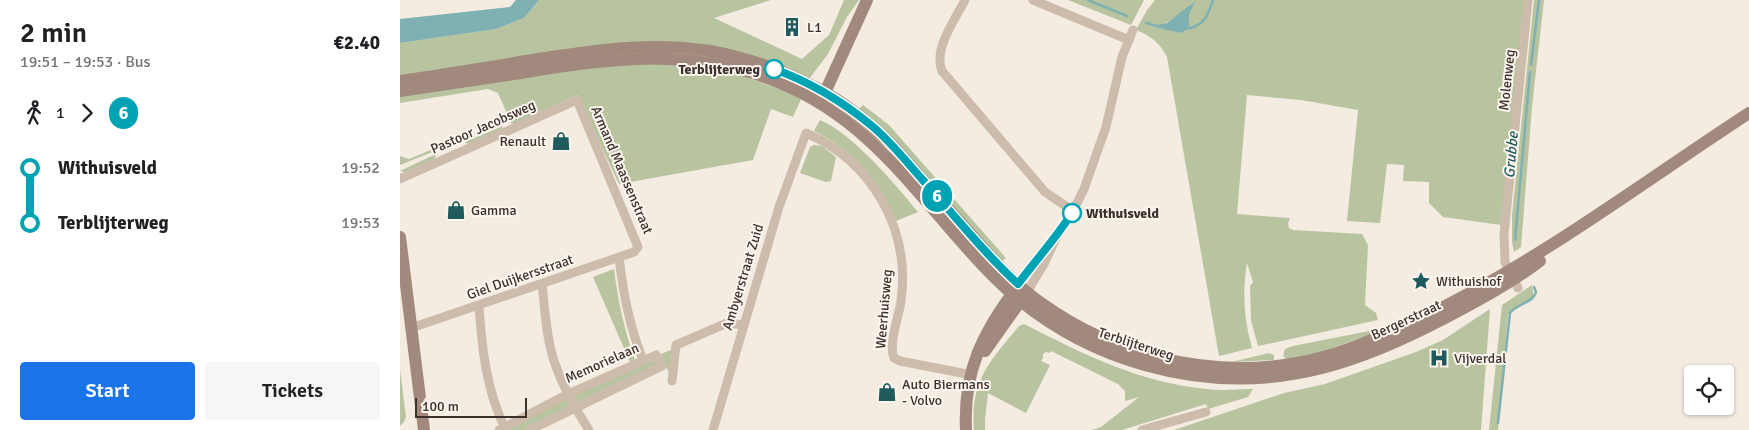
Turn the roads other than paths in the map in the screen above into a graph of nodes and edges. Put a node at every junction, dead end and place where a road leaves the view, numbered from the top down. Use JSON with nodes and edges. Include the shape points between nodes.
{"nodes":[{"id":1,"x":867,"y":0,"type":"edge"},
{"id":2,"x":965,"y":0,"type":"edge"},
{"id":3,"x":1033,"y":0,"type":"edge"},
{"id":4,"x":1528,"y":0,"type":"edge"},
{"id":5,"x":1133,"y":30,"type":"dead end"},
{"id":6,"x":1129,"y":40,"type":"junction"},
{"id":7,"x":400,"y":81,"type":"edge"},
{"id":8,"x":400,"y":92,"type":"edge"},
{"id":9,"x":823,"y":98,"type":"junction"},
{"id":10,"x":578,"y":100,"type":"joint"},
{"id":11,"x":1749,"y":113,"type":"edge"},
{"id":12,"x":806,"y":134,"type":"joint"},
{"id":13,"x":400,"y":179,"type":"edge"},
{"id":14,"x":1073,"y":211,"type":"junction"},
{"id":15,"x":400,"y":237,"type":"edge"},
{"id":16,"x":637,"y":250,"type":"joint"},
{"id":17,"x":619,"y":257,"type":"junction"},
{"id":18,"x":1513,"y":279,"type":"junction"},
{"id":19,"x":542,"y":284,"type":"junction"},
{"id":20,"x":1019,"y":293,"type":"junction"},
{"id":21,"x":479,"y":306,"type":"junction"},
{"id":22,"x":744,"y":325,"type":"junction"},
{"id":23,"x":411,"y":328,"type":"junction"},
{"id":24,"x":643,"y":360,"type":"junction"},
{"id":25,"x":1255,"y":373,"type":"joint"},
{"id":26,"x":972,"y":375,"type":"junction"},
{"id":27,"x":672,"y":381,"type":"dead end"},
{"id":28,"x":568,"y":394,"type":"junction"},
{"id":29,"x":574,"y":407,"type":"junction"},
{"id":30,"x":1206,"y":412,"type":"dead end"},
{"id":31,"x":503,"y":429,"type":"edge"},
{"id":32,"x":424,"y":430,"type":"edge"},
{"id":33,"x":530,"y":430,"type":"edge"},
{"id":34,"x":589,"y":430,"type":"edge"},
{"id":35,"x":713,"y":430,"type":"edge"},
{"id":36,"x":966,"y":430,"type":"edge"},
{"id":37,"x":1142,"y":430,"type":"edge"}],
"edges":[{"from":1,"to":9,"type":"main road"},
{"from":2,"to":14,"type":"street","via":[[940,52],[942,71],[1044,192]]},
{"from":3,"to":6,"type":"street"},
{"from":4,"to":18,"type":"street","name":"Molenweg","via":[[1504,234],[1505,262]]},
{"from":5,"to":6,"type":"street"},
{"from":6,"to":14,"type":"street","via":[[1099,150]]},
{"from":7,"to":9,"type":"main road","name":"Terblijterweg","via":[[599,50],[662,46],[699,49],[745,59],[787,74]]},
{"from":8,"to":9,"type":"main road","name":"Terblijterweg","via":[[572,64],[659,58],[700,61],[739,69]]},
{"from":9,"to":20,"type":"main road","name":"Terblijterweg","via":[[861,117],[892,145]]},
{"from":10,"to":13,"type":"street","name":"Pastoor Jacobsweg"},
{"from":10,"to":16,"type":"street","name":"Armand Maassenstraat","via":[[638,242]]},
{"from":11,"to":18,"type":"main road","name":"Bergerstraat","via":[[1601,213]]},
{"from":12,"to":22,"type":"street","name":"Ambyerstraat Zuid","via":[[779,207]]},
{"from":12,"to":26,"type":"street","name":"Weerhuisweg","via":[[829,144],[854,163],[876,190],[891,217],[903,274],[901,307],[892,348],[894,358]]},
{"from":14,"to":20,"type":"street","via":[[1044,264]]},
{"from":15,"to":23,"type":"main road"},
{"from":16,"to":17,"type":"street","name":"Giel Duijkersstraat"},
{"from":17,"to":19,"type":"street","name":"Giel Duijkersstraat"},
{"from":17,"to":24,"type":"street","via":[[624,300]]},
{"from":18,"to":25,"type":"main road","name":"Bergerstraat","via":[[1433,324],[1360,357],[1307,372]]},
{"from":19,"to":21,"type":"street","name":"Giel Duijkersstraat"},
{"from":19,"to":28,"type":"street","via":[[549,339]]},
{"from":20,"to":25,"type":"main road","name":"Terblijterweg","via":[[1036,314],[1073,337],[1130,361],[1161,370],[1216,378]]},
{"from":20,"to":26,"type":"main road"},
{"from":21,"to":23,"type":"street","name":"Giel Duijkersstraat"},
{"from":21,"to":31,"type":"street","via":[[482,352]]},
{"from":22,"to":27,"type":"street","via":[[726,323],[676,345]]},
{"from":22,"to":35,"type":"street","name":"Ambyerstraat Zuid"},
{"from":23,"to":32,"type":"main road"},
{"from":24,"to":28,"type":"street","name":"Memorielaan"},
{"from":24,"to":29,"type":"street","name":"Memorielaan","via":[[656,355],[662,366]]},
{"from":26,"to":36,"type":"main road","via":[[966,405]]},
{"from":28,"to":29,"type":"street"},
{"from":28,"to":31,"type":"street","name":"Memorielaan"},
{"from":29,"to":33,"type":"street","name":"Memorielaan"},
{"from":29,"to":34,"type":"street"},
{"from":30,"to":37,"type":"street"}]}
